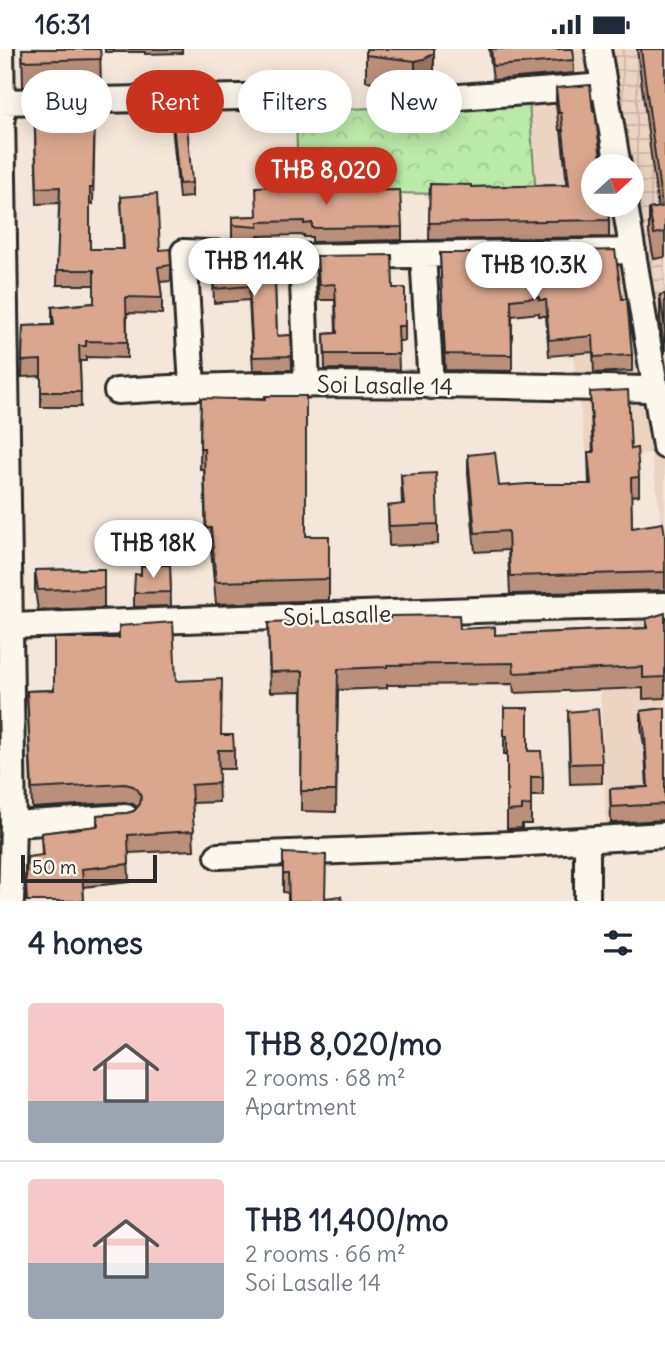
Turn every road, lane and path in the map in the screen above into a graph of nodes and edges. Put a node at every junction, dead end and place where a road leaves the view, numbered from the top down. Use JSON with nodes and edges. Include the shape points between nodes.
{"nodes":[{"id":1,"x":1,"y":49,"type":"edge"},
{"id":2,"x":598,"y":49,"type":"edge"},
{"id":3,"x":604,"y":86,"type":"junction"},
{"id":4,"x":462,"y":97,"type":"edge"},
{"id":5,"x":238,"y":99,"type":"edge"},
{"id":6,"x":1,"y":111,"type":"edge"},
{"id":7,"x":616,"y":154,"type":"edge"},
{"id":8,"x":627,"y":217,"type":"edge"},
{"id":9,"x":2,"y":237,"type":"edge"},
{"id":10,"x":633,"y":251,"type":"junction"},
{"id":11,"x":424,"y":255,"type":"junction"},
{"id":12,"x":302,"y":257,"type":"junction"},
{"id":13,"x":657,"y":377,"type":"edge"},
{"id":14,"x":307,"y":384,"type":"junction"},
{"id":15,"x":192,"y":386,"type":"junction"},
{"id":16,"x":431,"y":386,"type":"junction"},
{"id":17,"x":117,"y":391,"type":"dead end"},
{"id":18,"x":665,"y":446,"type":"edge"},
{"id":19,"x":4,"y":457,"type":"edge"},
{"id":20,"x":5,"y":588,"type":"edge"},
{"id":21,"x":665,"y":605,"type":"edge"},
{"id":22,"x":10,"y":627,"type":"junction"},
{"id":23,"x":126,"y":817,"type":"edge"},
{"id":24,"x":13,"y":824,"type":"junction"},
{"id":25,"x":665,"y":835,"type":"edge"},
{"id":26,"x":587,"y":840,"type":"junction"},
{"id":27,"x":6,"y":852,"type":"edge"},
{"id":28,"x":218,"y":856,"type":"dead end"},
{"id":29,"x":586,"y":899,"type":"dead end"},
{"id":30,"x":11,"y":901,"type":"edge"}],
"edges":[{"from":1,"to":6,"type":"street"},
{"from":2,"to":3,"type":"street"},
{"from":3,"to":4,"type":"street"},
{"from":3,"to":7,"type":"street"},
{"from":5,"to":6,"type":"street"},
{"from":6,"to":9,"type":"street"},
{"from":8,"to":10,"type":"street"},
{"from":9,"to":19,"type":"street"},
{"from":10,"to":11,"type":"street"},
{"from":10,"to":13,"type":"street"},
{"from":11,"to":12,"type":"street"},
{"from":11,"to":16,"type":"street"},
{"from":12,"to":14,"type":"street"},
{"from":12,"to":15,"type":"street","via":[[184,252]]},
{"from":13,"to":16,"type":"street","name":"Soi Lasalle 14"},
{"from":13,"to":18,"type":"street"},
{"from":14,"to":15,"type":"street","name":"Soi Lasalle 14"},
{"from":14,"to":16,"type":"street","name":"Soi Lasalle 14"},
{"from":15,"to":17,"type":"street","name":"Soi Lasalle 14"},
{"from":19,"to":20,"type":"street"},
{"from":20,"to":22,"type":"street"},
{"from":21,"to":22,"type":"street","name":"Soi Lasalle"},
{"from":22,"to":24,"type":"street"},
{"from":23,"to":24,"type":"street"},
{"from":24,"to":27,"type":"street"},
{"from":25,"to":26,"type":"street"},
{"from":26,"to":28,"type":"street"},
{"from":26,"to":29,"type":"street"},
{"from":27,"to":30,"type":"street"}]}
